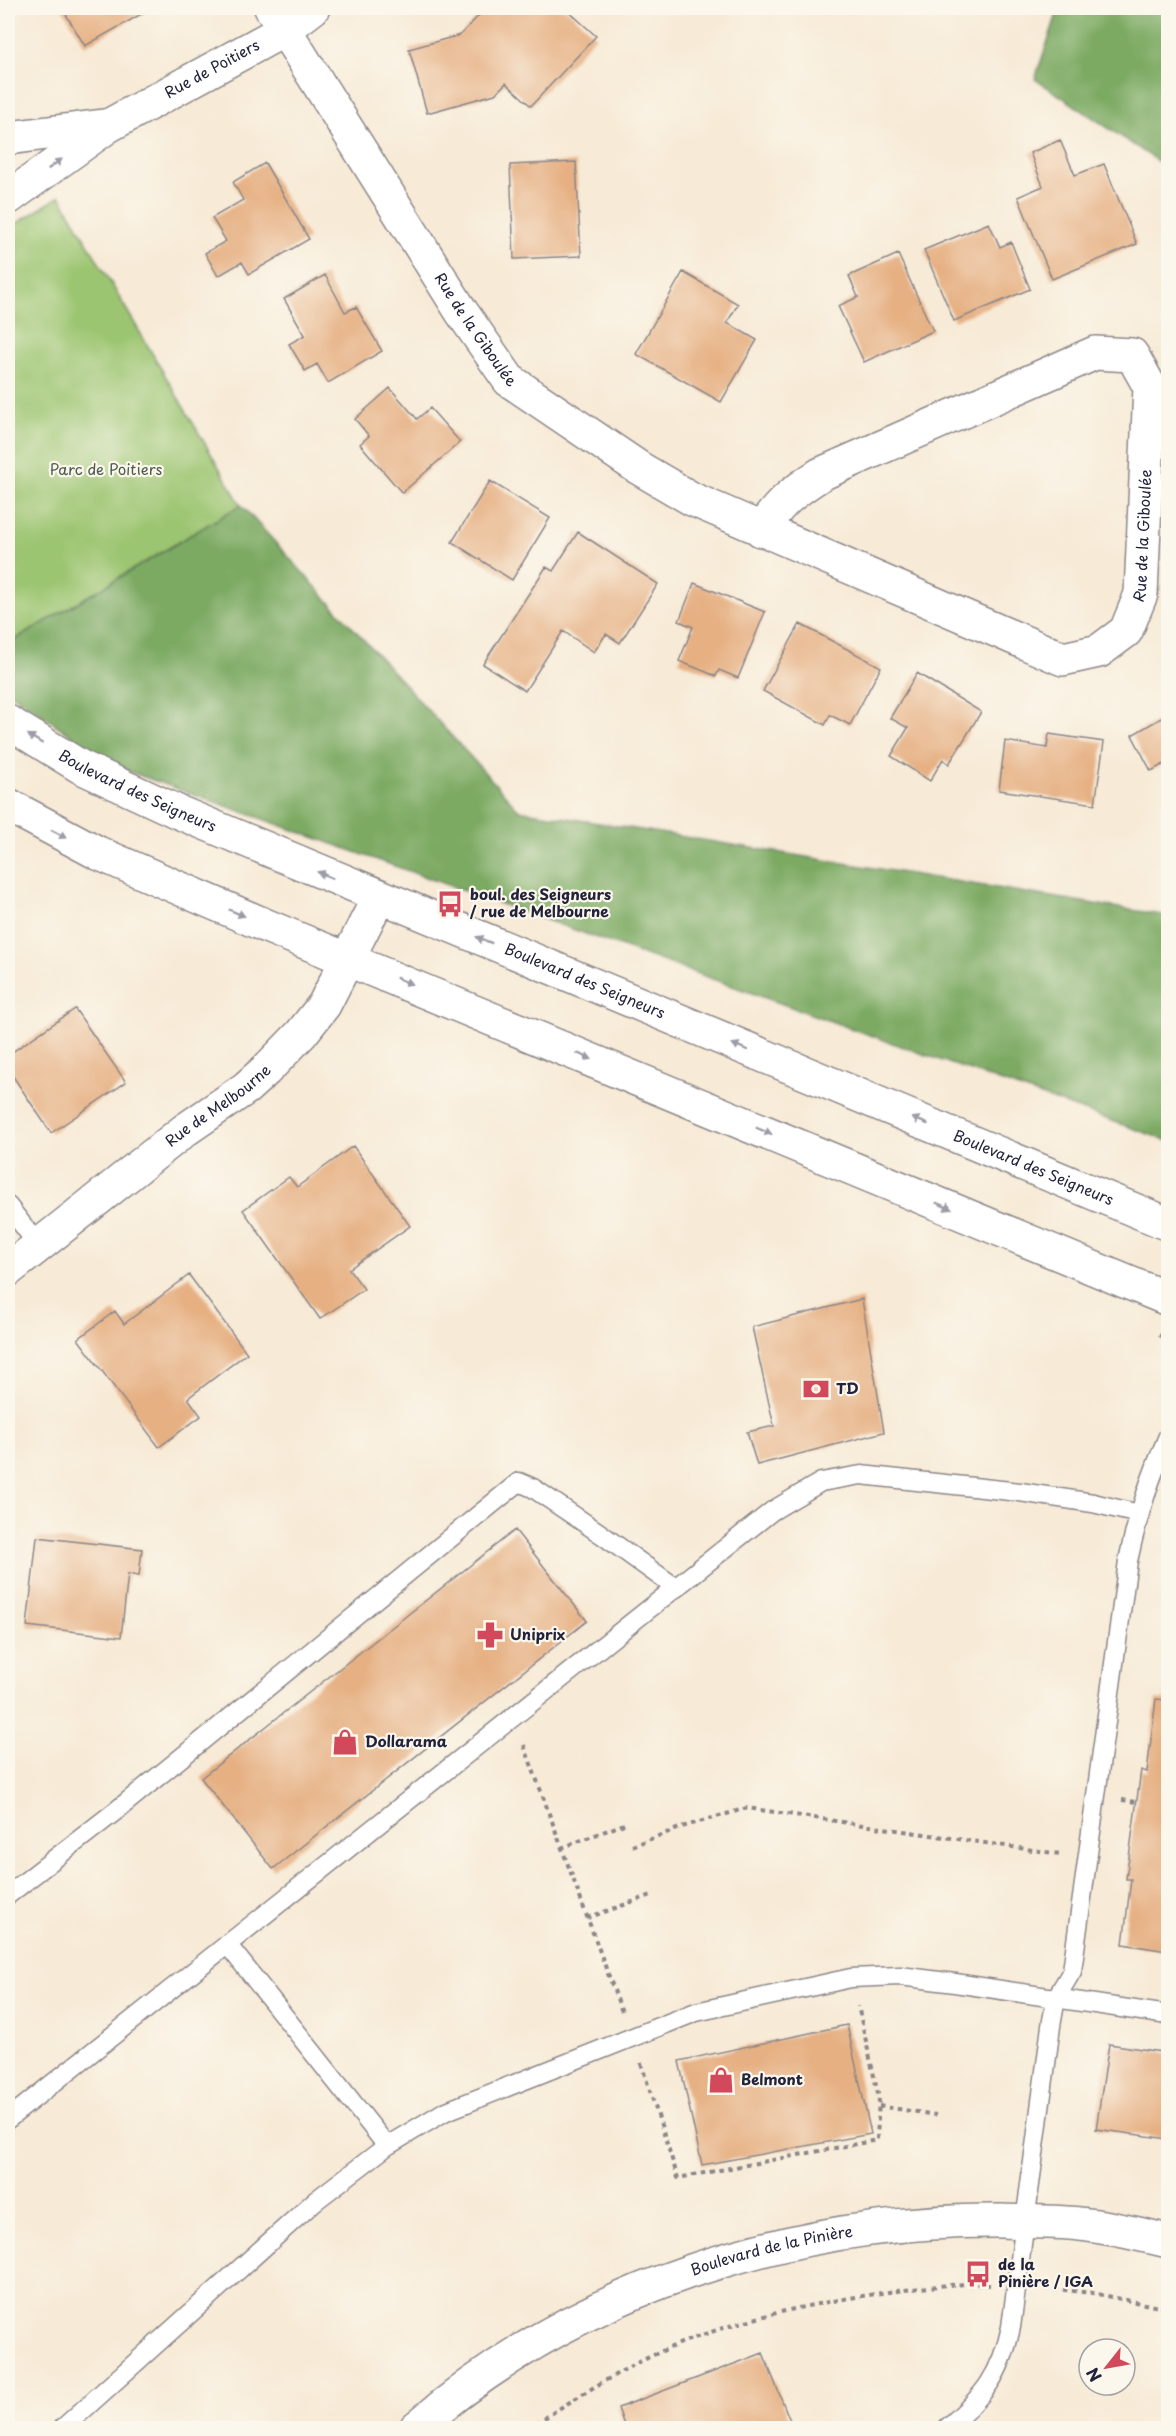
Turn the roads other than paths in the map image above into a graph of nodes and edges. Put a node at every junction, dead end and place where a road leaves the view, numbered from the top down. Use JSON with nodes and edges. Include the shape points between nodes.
{"nodes":[{"id":1,"x":314,"y":8,"type":"edge"},
{"id":2,"x":277,"y":19,"type":"edge"},
{"id":3,"x":108,"y":126,"type":"junction"},
{"id":4,"x":8,"y":138,"type":"edge"},
{"id":5,"x":8,"y":198,"type":"edge"},
{"id":6,"x":761,"y":530,"type":"junction"},
{"id":7,"x":8,"y":722,"type":"edge"},
{"id":8,"x":8,"y":805,"type":"edge"},
{"id":9,"x":380,"y":897,"type":"junction"},
{"id":10,"x":350,"y":959,"type":"junction"},
{"id":11,"x":8,"y":1206,"type":"edge"},
{"id":12,"x":1168,"y":1224,"type":"edge"},
{"id":13,"x":39,"y":1246,"type":"junction"},
{"id":14,"x":8,"y":1270,"type":"edge"},
{"id":15,"x":1168,"y":1299,"type":"edge"},
{"id":16,"x":1168,"y":1436,"type":"edge"},
{"id":17,"x":1139,"y":1514,"type":"junction"},
{"id":18,"x":676,"y":1588,"type":"junction"},
{"id":19,"x":8,"y":1895,"type":"edge"},
{"id":20,"x":227,"y":1944,"type":"junction"},
{"id":21,"x":1056,"y":1998,"type":"junction"},
{"id":22,"x":1168,"y":2015,"type":"edge"},
{"id":23,"x":8,"y":2119,"type":"edge"},
{"id":24,"x":387,"y":2146,"type":"junction"},
{"id":25,"x":1026,"y":2222,"type":"junction"},
{"id":26,"x":1168,"y":2241,"type":"edge"},
{"id":27,"x":63,"y":2428,"type":"edge"},
{"id":28,"x":416,"y":2428,"type":"edge"},
{"id":29,"x":947,"y":2428,"type":"edge"}],
"edges":[{"from":1,"to":2,"type":"street","name":"Rue de Poitiers"},
{"from":2,"to":3,"type":"street","name":"Rue de Poitiers"},
{"from":2,"to":6,"type":"street","name":"Rue de la Giboulée","via":[[461,311],[509,380],[639,468],[692,499]]},
{"from":3,"to":4,"type":"street","name":"Rue de Poitiers"},
{"from":5,"to":3,"type":"street","name":"Rue de Poitiers","one_way":true},
{"from":6,"to":6,"type":"street","name":"Rue de la Giboulée","via":[[792,492],[820,474],[1095,353],[1132,355],[1150,387],[1141,594],[1125,631],[1099,651],[1063,659]]},
{"from":9,"to":7,"type":"street","name":"Boulevard des Seigneurs","one_way":true,"via":[[136,794]]},
{"from":8,"to":10,"type":"street","one_way":true,"via":[[98,853]]},
{"from":9,"to":10,"type":"street","name":"Rue de Melbourne"},
{"from":12,"to":9,"type":"street","name":"Boulevard des Seigneurs","one_way":true},
{"from":10,"to":13,"type":"street","name":"Rue de Melbourne","via":[[324,1005],[266,1070]]},
{"from":10,"to":15,"type":"street","one_way":true},
{"from":11,"to":13,"type":"lane"},
{"from":13,"to":14,"type":"street","name":"Rue de Melbourne"},
{"from":16,"to":17,"type":"lane"},
{"from":17,"to":18,"type":"lane","via":[[1020,1492],[861,1475],[821,1482],[772,1511]]},
{"from":17,"to":21,"type":"lane","via":[[1128,1561],[1072,1971]]},
{"from":18,"to":19,"type":"lane","via":[[519,1482]]},
{"from":18,"to":20,"type":"lane"},
{"from":20,"to":23,"type":"lane"},
{"from":20,"to":24,"type":"lane"},
{"from":21,"to":22,"type":"lane"},
{"from":21,"to":24,"type":"lane","via":[[956,1983],[874,1977],[851,1978],[696,2012],[444,2112]]},
{"from":21,"to":25,"type":"lane"},
{"from":24,"to":27,"type":"lane","via":[[315,2201]]},
{"from":25,"to":26,"type":"street","name":"Boulevard de la Pinière","via":[[1087,2224]]},
{"from":25,"to":28,"type":"street","name":"Boulevard de la Pinière","via":[[876,2227],[742,2254],[673,2277],[594,2312],[520,2352]]},
{"from":25,"to":29,"type":"lane","via":[[1011,2327],[1001,2365],[977,2399]]}]}
